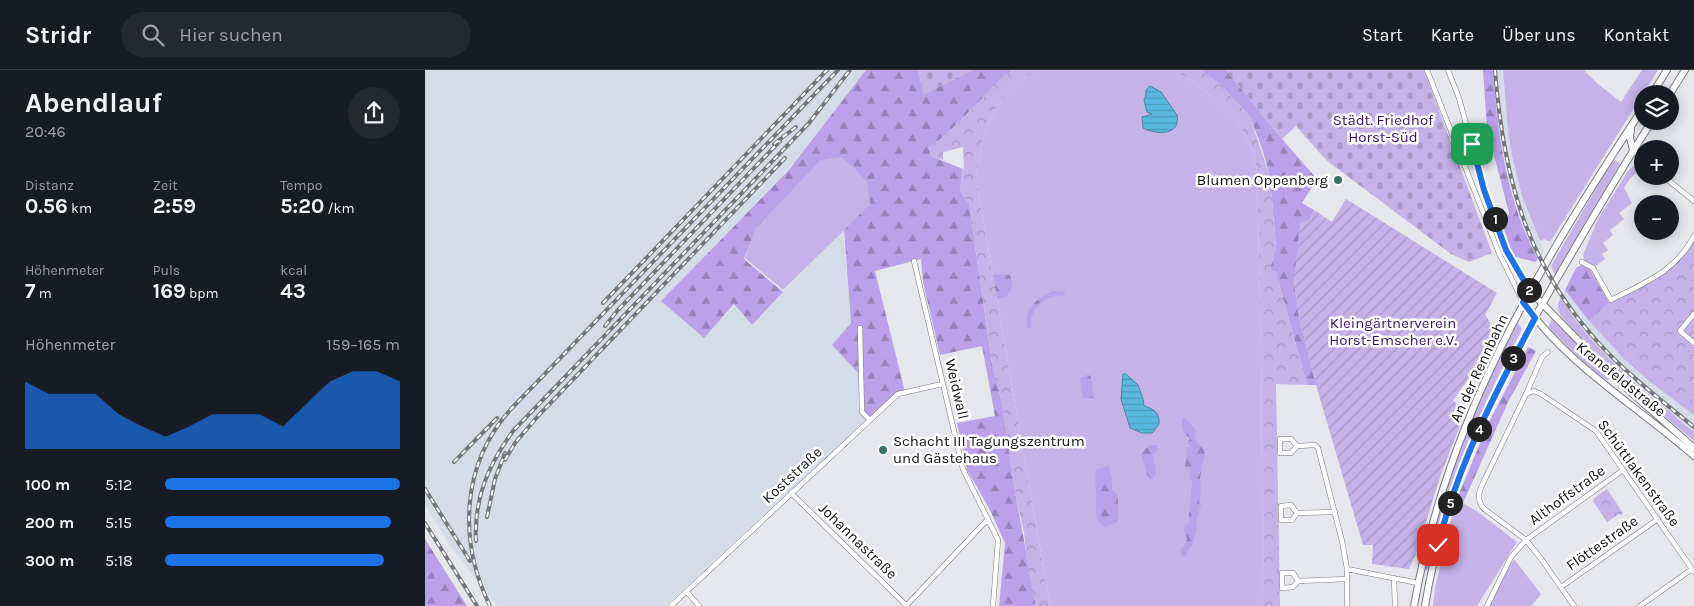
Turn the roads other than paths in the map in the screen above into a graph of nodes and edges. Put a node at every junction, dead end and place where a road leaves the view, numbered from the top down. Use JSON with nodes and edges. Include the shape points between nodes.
{"nodes":[{"id":1,"x":1427,"y":70,"type":"edge"},
{"id":2,"x":1448,"y":70,"type":"edge"},
{"id":3,"x":1667,"y":70,"type":"edge"},
{"id":4,"x":1685,"y":70,"type":"edge"},
{"id":5,"x":1658,"y":85,"type":"edge"},
{"id":6,"x":1676,"y":85,"type":"edge"},
{"id":7,"x":1634,"y":122,"type":"edge"},
{"id":8,"x":1631,"y":126,"type":"junction"},
{"id":9,"x":1646,"y":130,"type":"edge"},
{"id":10,"x":1633,"y":150,"type":"junction"},
{"id":11,"x":1615,"y":151,"type":"junction"},
{"id":12,"x":1675,"y":185,"type":"edge"},
{"id":13,"x":1694,"y":201,"type":"edge"},
{"id":14,"x":1694,"y":236,"type":"edge"},
{"id":15,"x":1693,"y":242,"type":"edge"},
{"id":16,"x":914,"y":261,"type":"dead end"},
{"id":17,"x":1582,"y":262,"type":"dead end"},
{"id":18,"x":1530,"y":291,"type":"junction"},
{"id":19,"x":1523,"y":302,"type":"junction"},
{"id":20,"x":1542,"y":304,"type":"junction"},
{"id":21,"x":1694,"y":314,"type":"edge"},
{"id":22,"x":1535,"y":318,"type":"junction"},
{"id":23,"x":860,"y":328,"type":"dead end"},
{"id":24,"x":1694,"y":343,"type":"edge"},
{"id":25,"x":1548,"y":352,"type":"dead end"},
{"id":26,"x":943,"y":384,"type":"junction"},
{"id":27,"x":1525,"y":394,"type":"junction"},
{"id":28,"x":870,"y":420,"type":"junction"},
{"id":29,"x":1297,"y":446,"type":"dead end"},
{"id":30,"x":1694,"y":448,"type":"edge"},
{"id":31,"x":1694,"y":456,"type":"edge"},
{"id":32,"x":1623,"y":470,"type":"junction"},
{"id":33,"x":791,"y":493,"type":"junction"},
{"id":34,"x":1297,"y":512,"type":"dead end"},
{"id":35,"x":1335,"y":512,"type":"junction"},
{"id":36,"x":988,"y":519,"type":"junction"},
{"id":37,"x":1658,"y":520,"type":"junction"},
{"id":38,"x":1526,"y":540,"type":"junction"},
{"id":39,"x":1347,"y":569,"type":"junction"},
{"id":40,"x":1693,"y":571,"type":"edge"},
{"id":41,"x":1394,"y":578,"type":"junction"},
{"id":42,"x":1347,"y":579,"type":"junction"},
{"id":43,"x":1299,"y":580,"type":"dead end"},
{"id":44,"x":1418,"y":583,"type":"junction"},
{"id":45,"x":1428,"y":585,"type":"junction"},
{"id":46,"x":1561,"y":587,"type":"junction"},
{"id":47,"x":687,"y":592,"type":"junction"},
{"id":48,"x":671,"y":606,"type":"edge"},
{"id":49,"x":699,"y":606,"type":"edge"},
{"id":50,"x":906,"y":606,"type":"edge"},
{"id":51,"x":993,"y":606,"type":"edge"},
{"id":52,"x":1347,"y":606,"type":"edge"},
{"id":53,"x":1395,"y":606,"type":"edge"},
{"id":54,"x":1414,"y":606,"type":"edge"},
{"id":55,"x":1425,"y":606,"type":"edge"},
{"id":56,"x":1487,"y":606,"type":"edge"},
{"id":57,"x":1575,"y":606,"type":"edge"},
{"id":58,"x":1640,"y":606,"type":"edge"}],
"edges":[{"from":1,"to":19,"type":"street","via":[[1485,221]]},
{"from":2,"to":18,"type":"street","via":[[1484,190],[1506,250]]},
{"from":3,"to":5,"type":"main road"},
{"from":4,"to":6,"type":"main road"},
{"from":7,"to":8,"type":"main road","name":"An der Rennbahn"},
{"from":8,"to":10,"type":"main road"},
{"from":8,"to":11,"type":"main road","name":"An der Rennbahn"},
{"from":9,"to":10,"type":"main road","name":"An der Rennbahn"},
{"from":10,"to":11,"type":"main road","via":[[1623,148]]},
{"from":10,"to":20,"type":"main road","name":"An der Rennbahn"},
{"from":11,"to":18,"type":"main road","name":"An der Rennbahn"},
{"from":12,"to":13,"type":"street"},
{"from":14,"to":15,"type":"street"},
{"from":15,"to":17,"type":"street","via":[[1668,269],[1611,300],[1593,268]]},
{"from":16,"to":26,"type":"street","name":"Weidwall"},
{"from":18,"to":19,"type":"main road","name":"An der Rennbahn"},
{"from":18,"to":20,"type":"main road","name":"Kranefeldstraße"},
{"from":19,"to":22,"type":"main road","name":"Kranefeldstraße"},
{"from":19,"to":44,"type":"main road","name":"An der Rennbahn","via":[[1462,434],[1436,508]]},
{"from":20,"to":22,"type":"main road","name":"An der Rennbahn"},
{"from":20,"to":30,"type":"main road","name":"Kranefeldstraße","via":[[1614,377]]},
{"from":21,"to":24,"type":"street","via":[[1680,331]]},
{"from":22,"to":31,"type":"main road","name":"Kranefeldstraße","via":[[1573,357]]},
{"from":22,"to":45,"type":"main road","name":"An der Rennbahn","via":[[1496,391],[1463,465],[1441,530]]},
{"from":23,"to":28,"type":"street","via":[[862,412]]},
{"from":25,"to":27,"type":"street","via":[[1542,357]]},
{"from":26,"to":28,"type":"street","name":"Koststraße","via":[[898,394]]},
{"from":26,"to":36,"type":"street","name":"Weidwall","via":[[963,469]]},
{"from":27,"to":32,"type":"street","name":"Schüttlakenstraße","via":[[1534,391],[1541,394],[1587,424],[1600,436]]},
{"from":27,"to":38,"type":"street","via":[[1481,486],[1479,500],[1483,508]]},
{"from":28,"to":33,"type":"street","name":"Koststraße"},
{"from":29,"to":35,"type":"street","via":[[1315,445],[1318,448]]},
{"from":32,"to":37,"type":"street","name":"Schüttlakenstraße"},
{"from":32,"to":38,"type":"street","name":"Althoffstraße"},
{"from":33,"to":47,"type":"street","name":"Koststraße"},
{"from":33,"to":50,"type":"street","name":"Johannastraße"},
{"from":34,"to":35,"type":"street"},
{"from":35,"to":39,"type":"street"},
{"from":36,"to":50,"type":"street"},
{"from":36,"to":51,"type":"street","name":"Weidwall","via":[[997,534],[999,546]]},
{"from":37,"to":40,"type":"street","name":"Schüttlakenstraße"},
{"from":37,"to":46,"type":"street","name":"Flöttestraße"},
{"from":38,"to":46,"type":"street"},
{"from":38,"to":56,"type":"street","name":"Althoffstraße","via":[[1511,557]]},
{"from":39,"to":41,"type":"street"},
{"from":39,"to":42,"type":"street"},
{"from":40,"to":58,"type":"street"},
{"from":41,"to":44,"type":"street"},
{"from":41,"to":53,"type":"street"},
{"from":42,"to":43,"type":"street"},
{"from":42,"to":52,"type":"street"},
{"from":44,"to":45,"type":"main road"},
{"from":44,"to":54,"type":"main road","name":"An der Rennbahn"},
{"from":45,"to":55,"type":"main road","name":"An der Rennbahn"},
{"from":46,"to":57,"type":"street"},
{"from":47,"to":48,"type":"street","name":"Koststraße"},
{"from":47,"to":49,"type":"street"}]}
